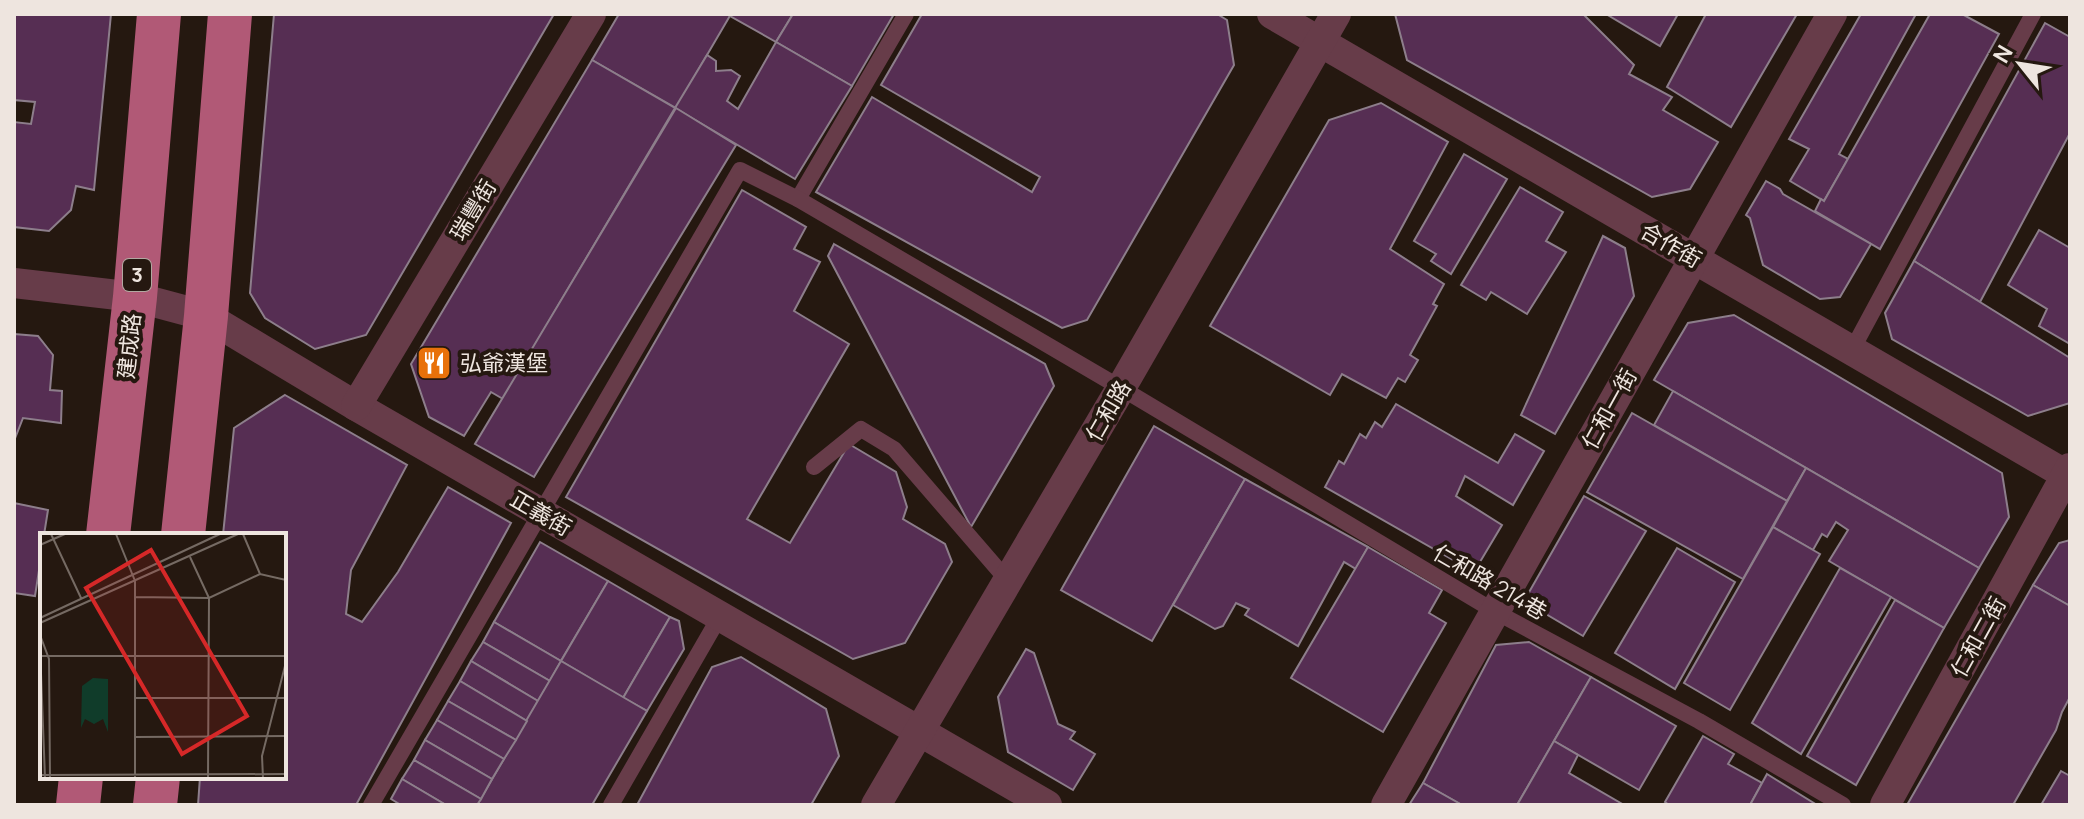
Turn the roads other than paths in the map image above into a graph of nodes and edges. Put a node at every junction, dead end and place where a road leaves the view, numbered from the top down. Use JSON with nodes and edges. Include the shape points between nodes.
{"nodes":[{"id":1,"x":159,"y":14,"type":"edge"},
{"id":2,"x":230,"y":14,"type":"edge"},
{"id":3,"x":591,"y":14,"type":"edge"},
{"id":4,"x":906,"y":14,"type":"edge"},
{"id":5,"x":1272,"y":14,"type":"edge"},
{"id":6,"x":1336,"y":14,"type":"edge"},
{"id":7,"x":1832,"y":14,"type":"edge"},
{"id":8,"x":2033,"y":14,"type":"edge"},
{"id":9,"x":1320,"y":42,"type":"junction"},
{"id":10,"x":798,"y":199,"type":"junction"},
{"id":11,"x":1694,"y":259,"type":"junction"},
{"id":12,"x":14,"y":283,"type":"edge"},
{"id":13,"x":135,"y":297,"type":"junction"},
{"id":14,"x":206,"y":316,"type":"junction"},
{"id":15,"x":1852,"y":350,"type":"junction"},
{"id":16,"x":1121,"y":388,"type":"junction"},
{"id":17,"x":356,"y":406,"type":"junction"},
{"id":18,"x":814,"y":467,"type":"dead end"},
{"id":19,"x":2069,"y":473,"type":"edge"},
{"id":20,"x":542,"y":513,"type":"junction"},
{"id":21,"x":108,"y":533,"type":"edge"},
{"id":22,"x":183,"y":533,"type":"edge"},
{"id":23,"x":1008,"y":581,"type":"junction"},
{"id":24,"x":1494,"y":611,"type":"junction"},
{"id":25,"x":720,"y":616,"type":"junction"},
{"id":26,"x":919,"y":731,"type":"junction"},
{"id":27,"x":81,"y":779,"type":"edge"},
{"id":28,"x":158,"y":779,"type":"edge"},
{"id":29,"x":78,"y":805,"type":"edge"},
{"id":30,"x":155,"y":805,"type":"edge"},
{"id":31,"x":371,"y":805,"type":"edge"},
{"id":32,"x":611,"y":805,"type":"edge"},
{"id":33,"x":876,"y":805,"type":"edge"},
{"id":34,"x":1047,"y":805,"type":"edge"},
{"id":35,"x":1386,"y":805,"type":"edge"},
{"id":36,"x":1843,"y":805,"type":"edge"},
{"id":37,"x":1885,"y":805,"type":"edge"}],
"edges":[{"from":1,"to":13,"type":"main road","name":"建成路","number":"3"},
{"from":2,"to":14,"type":"main road"},
{"from":3,"to":17,"type":"street","name":"瑞豐街"},
{"from":4,"to":10,"type":"lane"},
{"from":5,"to":9,"type":"street","name":"合作街"},
{"from":6,"to":9,"type":"street","name":"仁和路"},
{"from":7,"to":11,"type":"street","name":"仁和一街"},
{"from":8,"to":15,"type":"lane"},
{"from":9,"to":11,"type":"street","name":"合作街"},
{"from":9,"to":16,"type":"street","name":"仁和路"},
{"from":10,"to":16,"type":"lane","name":"仁和路 214巷"},
{"from":10,"to":20,"type":"lane","name":"仁和路 214巷","via":[[740,170]]},
{"from":11,"to":15,"type":"street","name":"合作街"},
{"from":11,"to":24,"type":"street","name":"仁和一街"},
{"from":12,"to":13,"type":"street","name":"正義街"},
{"from":13,"to":14,"type":"street","name":"正義街"},
{"from":13,"to":21,"type":"main road","name":"建成路","number":"3"},
{"from":14,"to":17,"type":"street","name":"正義街"},
{"from":14,"to":22,"type":"main road"},
{"from":15,"to":19,"type":"street","name":"合作街"},
{"from":16,"to":23,"type":"street","name":"仁和路"},
{"from":16,"to":24,"type":"lane","name":"仁和路 214巷"},
{"from":17,"to":20,"type":"street","name":"正義街"},
{"from":18,"to":23,"type":"lane","via":[[861,429],[894,449]]},
{"from":19,"to":37,"type":"street","name":"仁和二街"},
{"from":20,"to":25,"type":"street","name":"正義街"},
{"from":20,"to":31,"type":"lane"},
{"from":23,"to":26,"type":"street","name":"仁和路"},
{"from":24,"to":35,"type":"street","name":"仁和一街"},
{"from":24,"to":36,"type":"lane","name":"仁和路 214巷"},
{"from":25,"to":26,"type":"street","name":"正義街"},
{"from":25,"to":32,"type":"lane"},
{"from":26,"to":33,"type":"street","name":"仁和路"},
{"from":26,"to":34,"type":"street","name":"正義街"},
{"from":27,"to":29,"type":"main road"},
{"from":28,"to":30,"type":"main road"}]}
